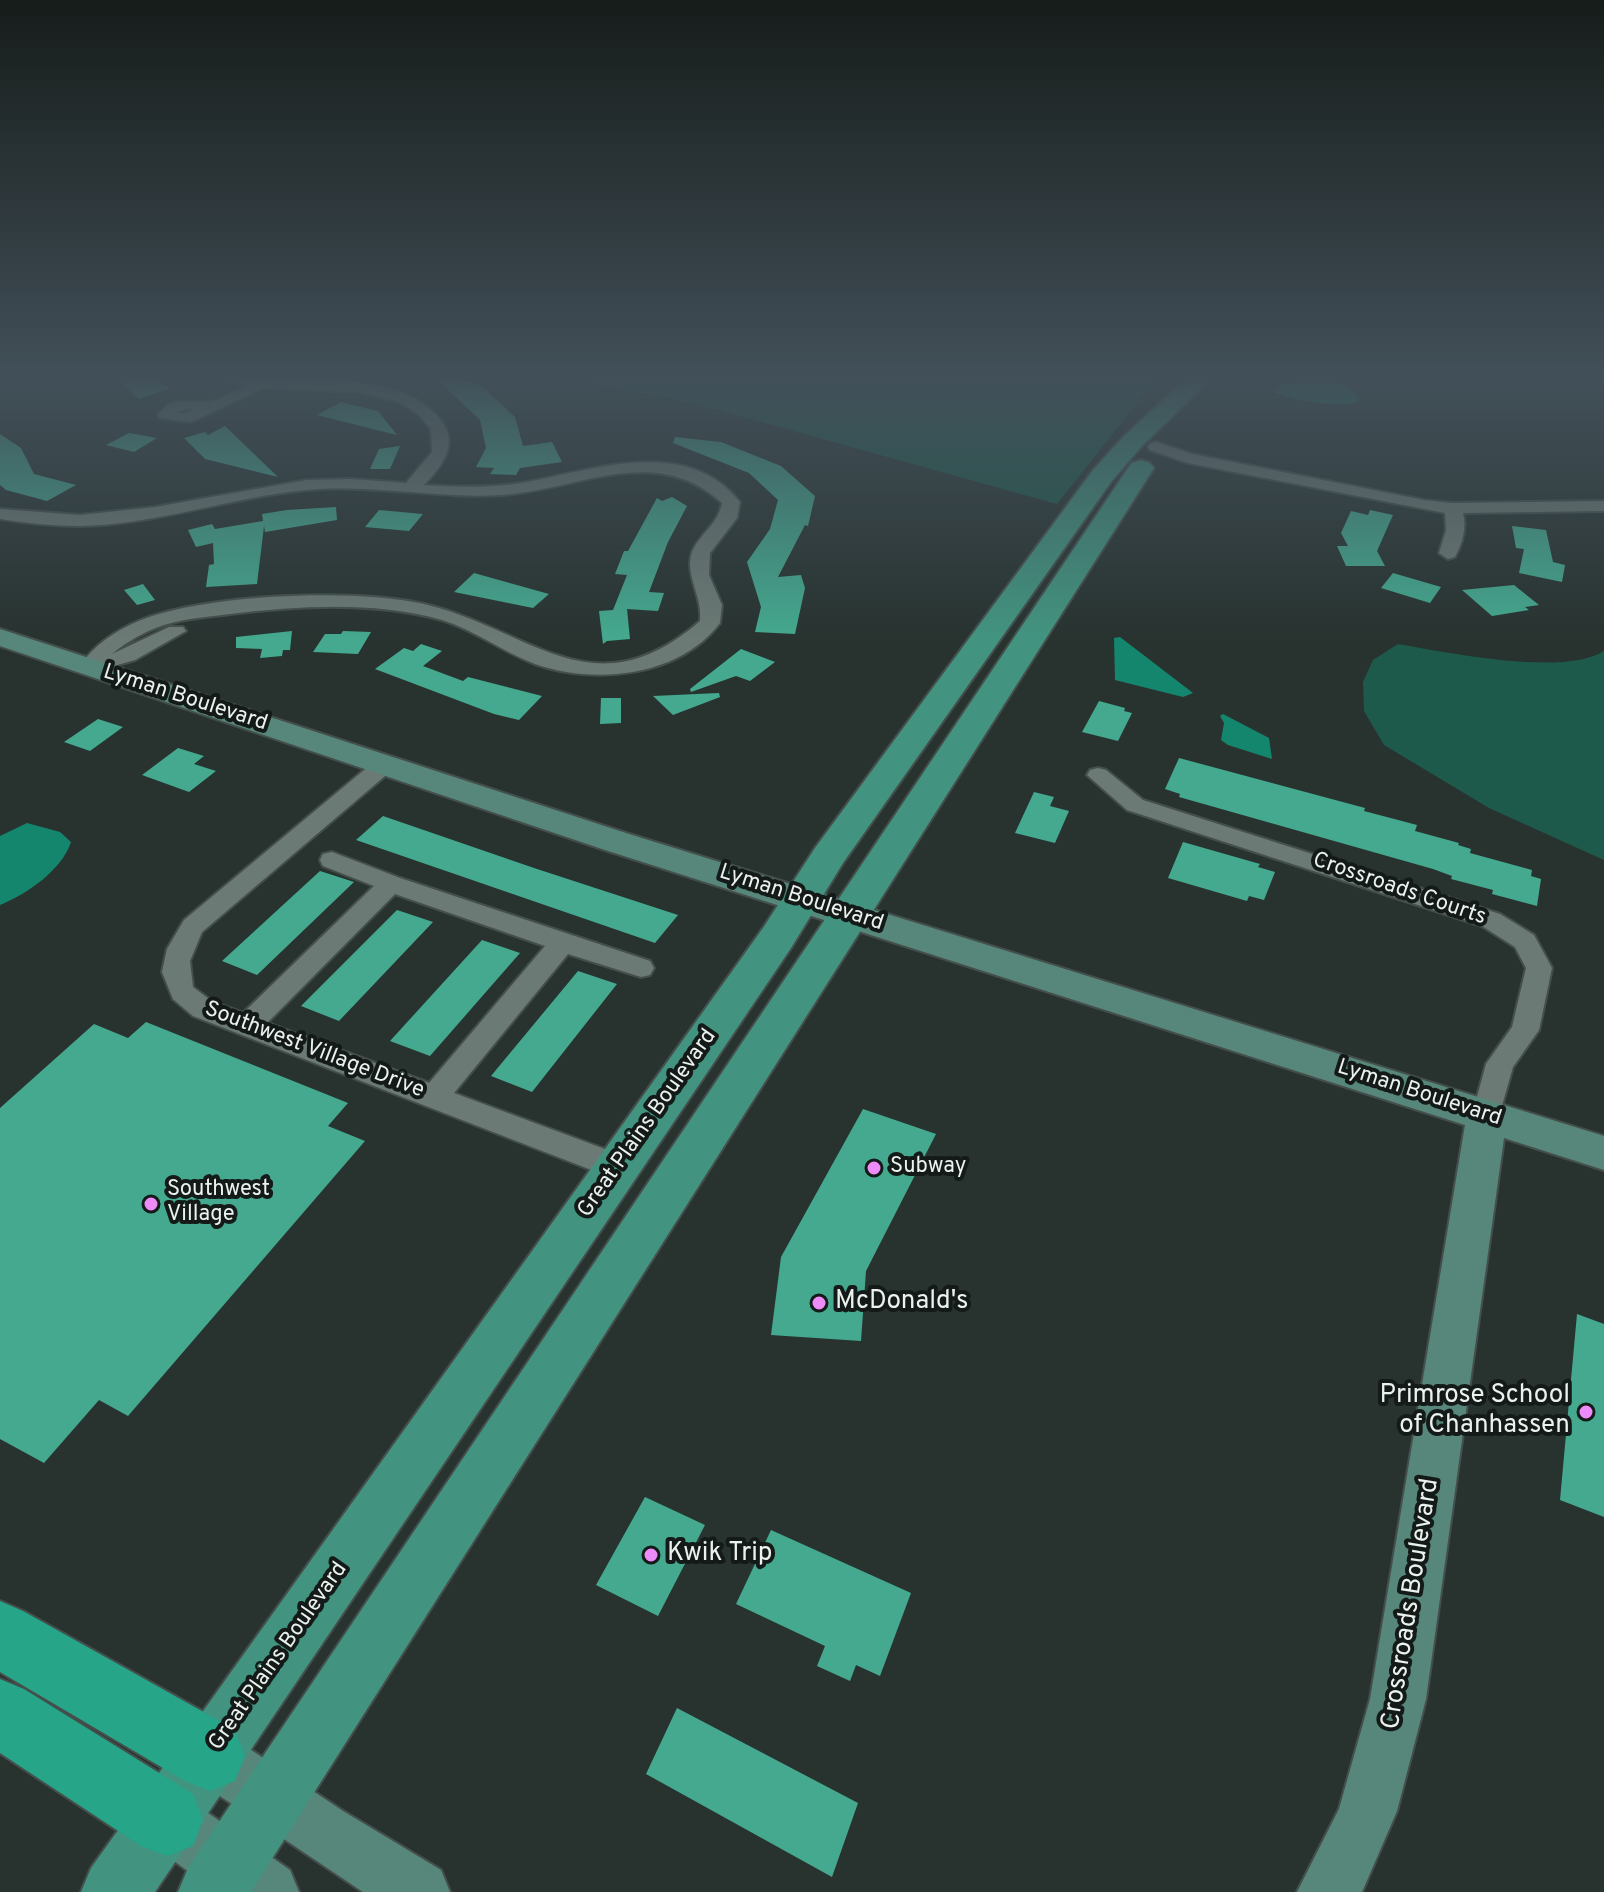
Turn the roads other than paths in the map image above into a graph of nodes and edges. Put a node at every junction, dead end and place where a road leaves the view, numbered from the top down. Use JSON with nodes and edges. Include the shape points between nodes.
{"nodes":[{"id":1,"x":434,"y":463,"type":"edge"},
{"id":2,"x":1113,"y":463,"type":"edge"},
{"id":3,"x":1145,"y":463,"type":"edge"},
{"id":4,"x":1213,"y":463,"type":"edge"},
{"id":5,"x":411,"y":488,"type":"junction"},
{"id":6,"x":1604,"y":506,"type":"edge"},
{"id":7,"x":1452,"y":508,"type":"junction"},
{"id":8,"x":0,"y":514,"type":"edge"},
{"id":9,"x":1448,"y":553,"type":"dead end"},
{"id":10,"x":0,"y":637,"type":"edge"},
{"id":11,"x":89,"y":667,"type":"junction"},
{"id":12,"x":384,"y":765,"type":"junction"},
{"id":13,"x":1098,"y":775,"type":"dead end"},
{"id":14,"x":332,"y":860,"type":"dead end"},
{"id":15,"x":391,"y":884,"type":"junction"},
{"id":16,"x":802,"y":901,"type":"junction"},
{"id":17,"x":849,"y":915,"type":"junction"},
{"id":18,"x":563,"y":943,"type":"junction"},
{"id":19,"x":641,"y":968,"type":"dead end"},
{"id":20,"x":248,"y":1025,"type":"junction"},
{"id":21,"x":433,"y":1098,"type":"junction"},
{"id":22,"x":1487,"y":1115,"type":"junction"},
{"id":23,"x":1604,"y":1153,"type":"edge"},
{"id":24,"x":618,"y":1167,"type":"junction"},
{"id":25,"x":0,"y":1634,"type":"edge"},
{"id":26,"x":0,"y":1713,"type":"edge"},
{"id":27,"x":210,"y":1756,"type":"junction"},
{"id":28,"x":274,"y":1798,"type":"junction"},
{"id":29,"x":167,"y":1820,"type":"junction"},
{"id":30,"x":236,"y":1882,"type":"edge"},
{"id":31,"x":115,"y":1892,"type":"edge"},
{"id":32,"x":419,"y":1892,"type":"edge"},
{"id":33,"x":1328,"y":1892,"type":"edge"}],
"edges":[{"from":1,"to":5,"type":"street"},
{"from":2,"to":16,"type":"main road","name":"Great Plains Boulevard","via":[[830,853]]},
{"from":3,"to":17,"type":"main road"},
{"from":4,"to":7,"type":"street"},
{"from":5,"to":8,"type":"street","via":[[307,485],[139,517],[84,521]]},
{"from":5,"to":11,"type":"street","via":[[528,487],[634,467],[666,468],[717,485],[731,502],[728,518],[701,553],[700,575],[712,605],[710,623],[677,649],[648,662],[607,668],[563,666],[447,615],[404,607],[350,602],[219,610],[128,656]]},
{"from":6,"to":7,"type":"street"},
{"from":7,"to":9,"type":"street","via":[[1457,526]]},
{"from":10,"to":11,"type":"street","name":"Lyman Boulevard"},
{"from":11,"to":12,"type":"street","name":"Lyman Boulevard"},
{"from":12,"to":16,"type":"street","name":"Lyman Boulevard"},
{"from":12,"to":20,"type":"street","name":"Southwest Village Drive","via":[[184,939],[174,968],[177,986],[188,1002]]},
{"from":13,"to":22,"type":"street","name":"Crossroads Courts","via":[[1135,805],[1491,920],[1525,941],[1539,968],[1525,1030],[1500,1064]]},
{"from":14,"to":15,"type":"street"},
{"from":15,"to":18,"type":"street"},
{"from":15,"to":20,"type":"street"},
{"from":16,"to":17,"type":"street","name":"Lyman Boulevard"},
{"from":16,"to":24,"type":"main road","name":"Great Plains Boulevard"},
{"from":17,"to":22,"type":"street","name":"Lyman Boulevard"},
{"from":17,"to":28,"type":"main road"},
{"from":18,"to":19,"type":"street"},
{"from":18,"to":21,"type":"street"},
{"from":20,"to":21,"type":"street","name":"Southwest Village Drive"},
{"from":21,"to":24,"type":"street","name":"Southwest Village Drive"},
{"from":22,"to":23,"type":"street","name":"Lyman Boulevard"},
{"from":22,"to":33,"type":"street","name":"Crossroads Boulevard","via":[[1389,1750],[1368,1817]]},
{"from":24,"to":27,"type":"main road","name":"Great Plains Boulevard"},
{"from":25,"to":27,"type":"highway","via":[[161,1722]]},
{"from":26,"to":29,"type":"highway"},
{"from":27,"to":28,"type":"street"},
{"from":27,"to":29,"type":"main road","name":"Great Plains Boulevard"},
{"from":28,"to":30,"type":"main road"},
{"from":28,"to":32,"type":"street"},
{"from":29,"to":30,"type":"street"},
{"from":29,"to":31,"type":"main road","name":"Great Plains Boulevard"}]}
